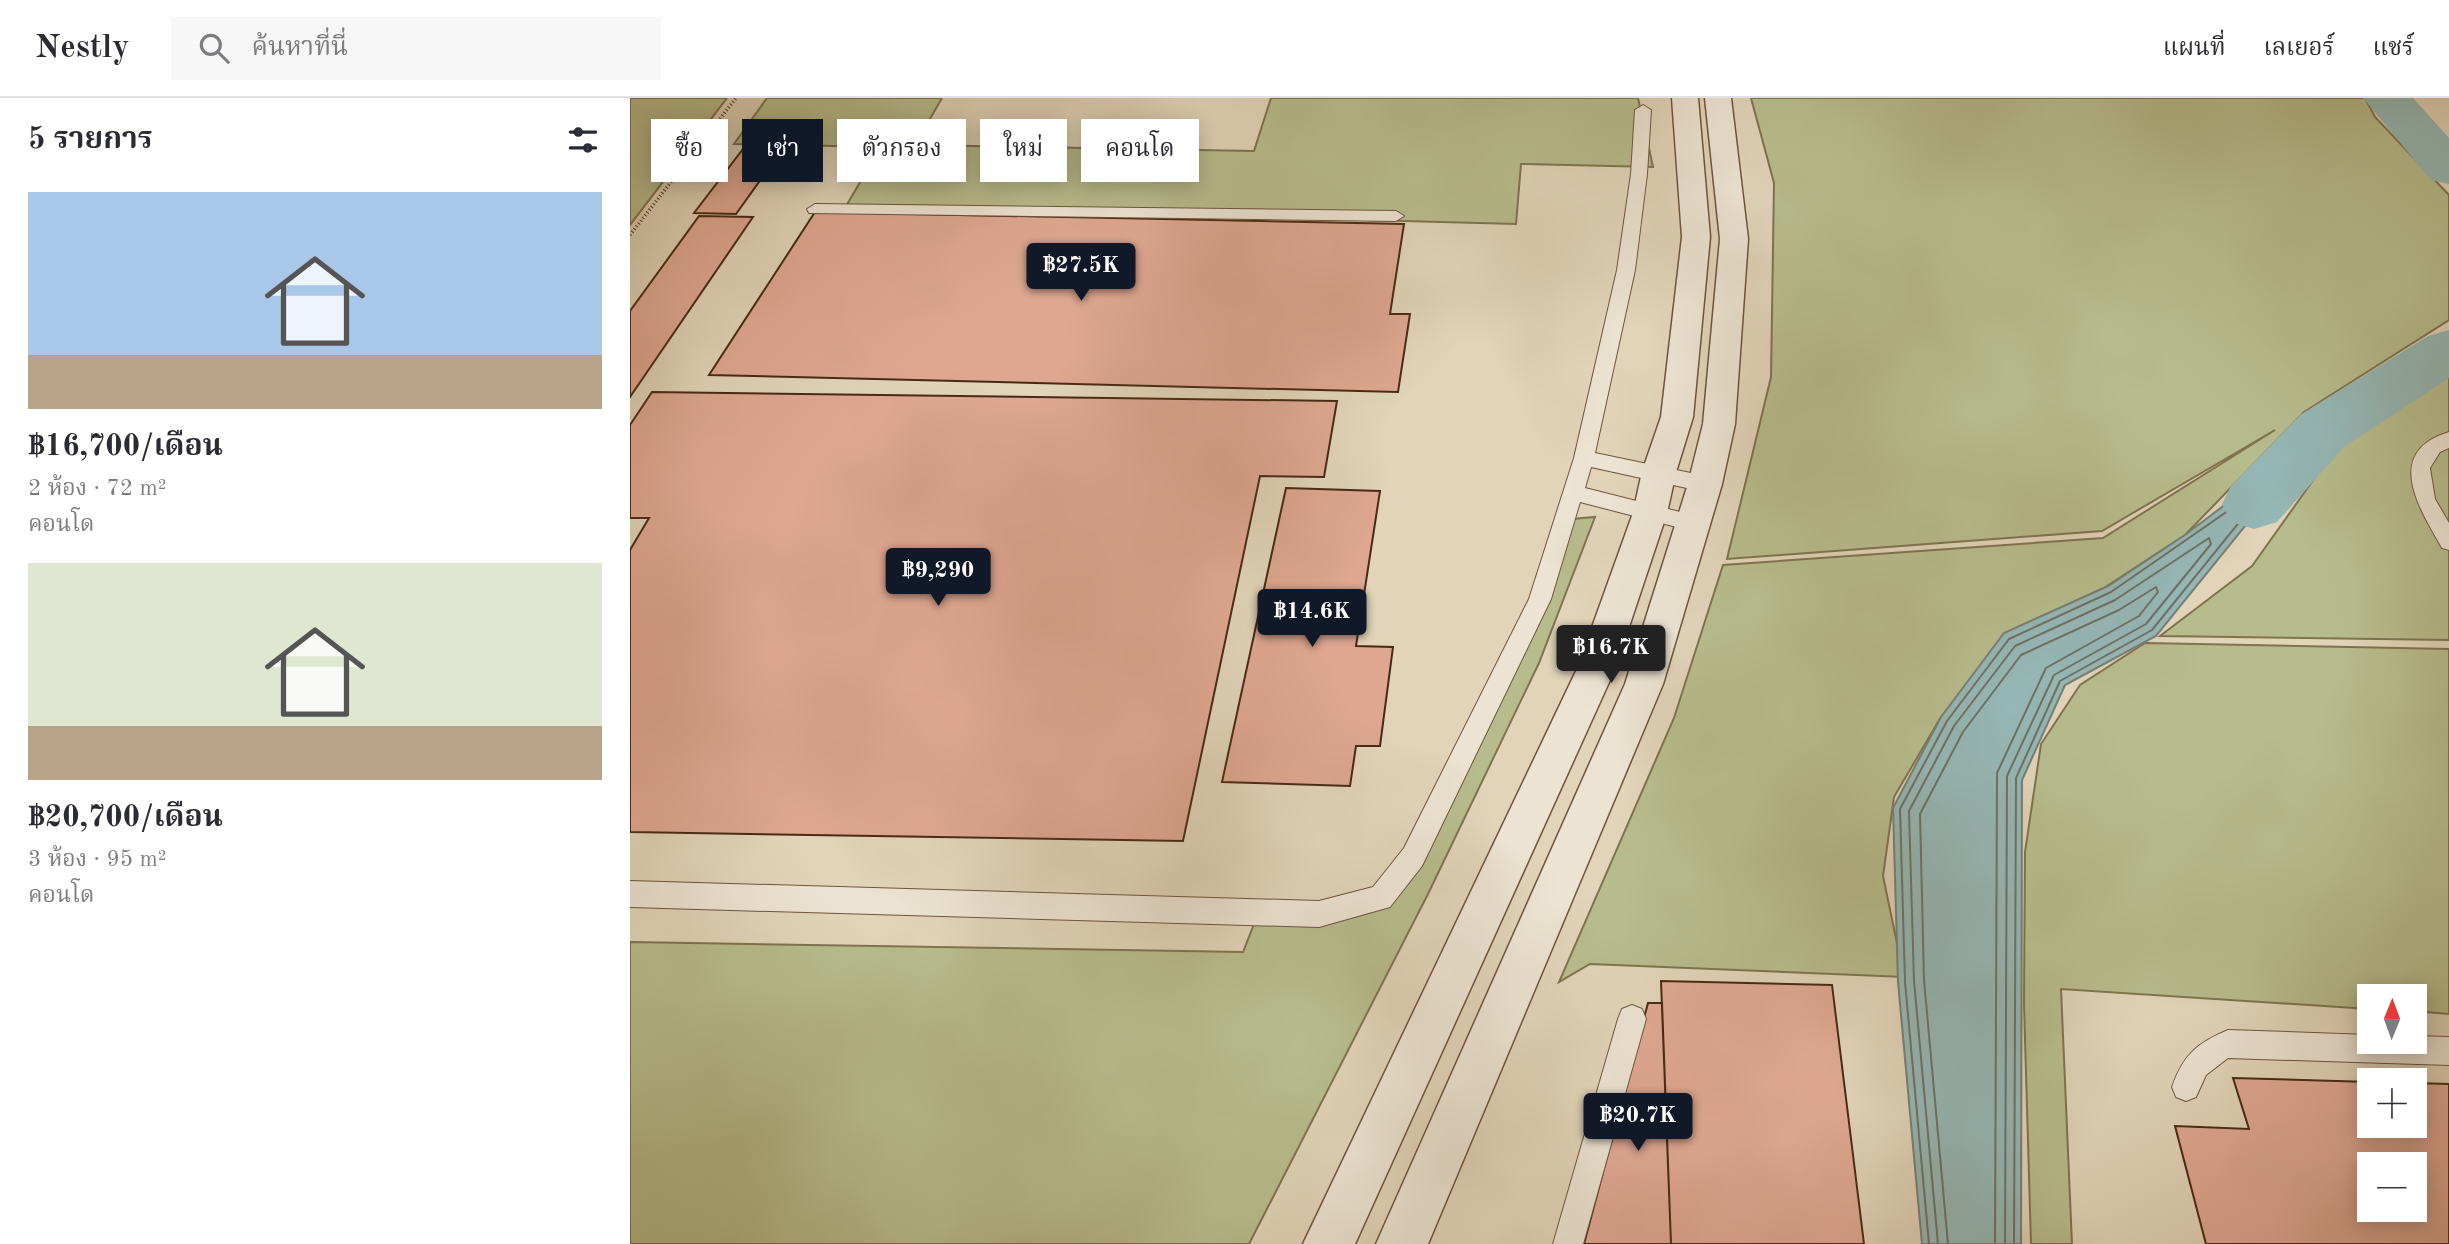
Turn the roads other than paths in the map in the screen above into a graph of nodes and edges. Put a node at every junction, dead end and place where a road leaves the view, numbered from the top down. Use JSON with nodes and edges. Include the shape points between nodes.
{"nodes":[{"id":1,"x":1685,"y":98,"type":"edge"},
{"id":2,"x":1718,"y":98,"type":"edge"},
{"id":3,"x":1643,"y":110,"type":"dead end"},
{"id":4,"x":815,"y":209,"type":"dead end"},
{"id":5,"x":1396,"y":216,"type":"dead end"},
{"id":6,"x":2449,"y":439,"type":"edge"},
{"id":7,"x":1584,"y":458,"type":"junction"},
{"id":8,"x":1659,"y":472,"type":"junction"},
{"id":9,"x":1705,"y":484,"type":"junction"},
{"id":10,"x":1574,"y":493,"type":"junction"},
{"id":11,"x":1650,"y":513,"type":"junction"},
{"id":12,"x":1692,"y":523,"type":"junction"},
{"id":13,"x":2449,"y":542,"type":"edge"},
{"id":14,"x":630,"y":894,"type":"edge"},
{"id":15,"x":1632,"y":1019,"type":"dead end"},
{"id":16,"x":2449,"y":1051,"type":"edge"},
{"id":17,"x":2186,"y":1087,"type":"dead end"},
{"id":18,"x":1329,"y":1244,"type":"edge"},
{"id":19,"x":1402,"y":1244,"type":"edge"},
{"id":20,"x":1568,"y":1244,"type":"edge"}],
"edges":[{"from":1,"to":8,"type":"street","via":[[1696,237],[1677,417]]},
{"from":2,"to":9,"type":"street","via":[[1734,239],[1718,424]]},
{"from":3,"to":7,"type":"lane","via":[[1626,270]]},
{"from":4,"to":5,"type":"lane"},
{"from":6,"to":13,"type":"lane","via":[[2433,447],[2420,468],[2425,500]]},
{"from":7,"to":8,"type":"lane"},
{"from":7,"to":10,"type":"lane"},
{"from":8,"to":9,"type":"lane"},
{"from":8,"to":11,"type":"street"},
{"from":9,"to":12,"type":"street"},
{"from":10,"to":11,"type":"lane"},
{"from":10,"to":14,"type":"lane","via":[[1540,599],[1413,857],[1381,898],[1319,914]]},
{"from":11,"to":12,"type":"lane"},
{"from":11,"to":18,"type":"street","via":[[1596,669]]},
{"from":12,"to":19,"type":"street","via":[[1644,684]]},
{"from":15,"to":20,"type":"lane"},
{"from":16,"to":17,"type":"lane","via":[[2228,1044],[2210,1051],[2192,1067]]}]}
